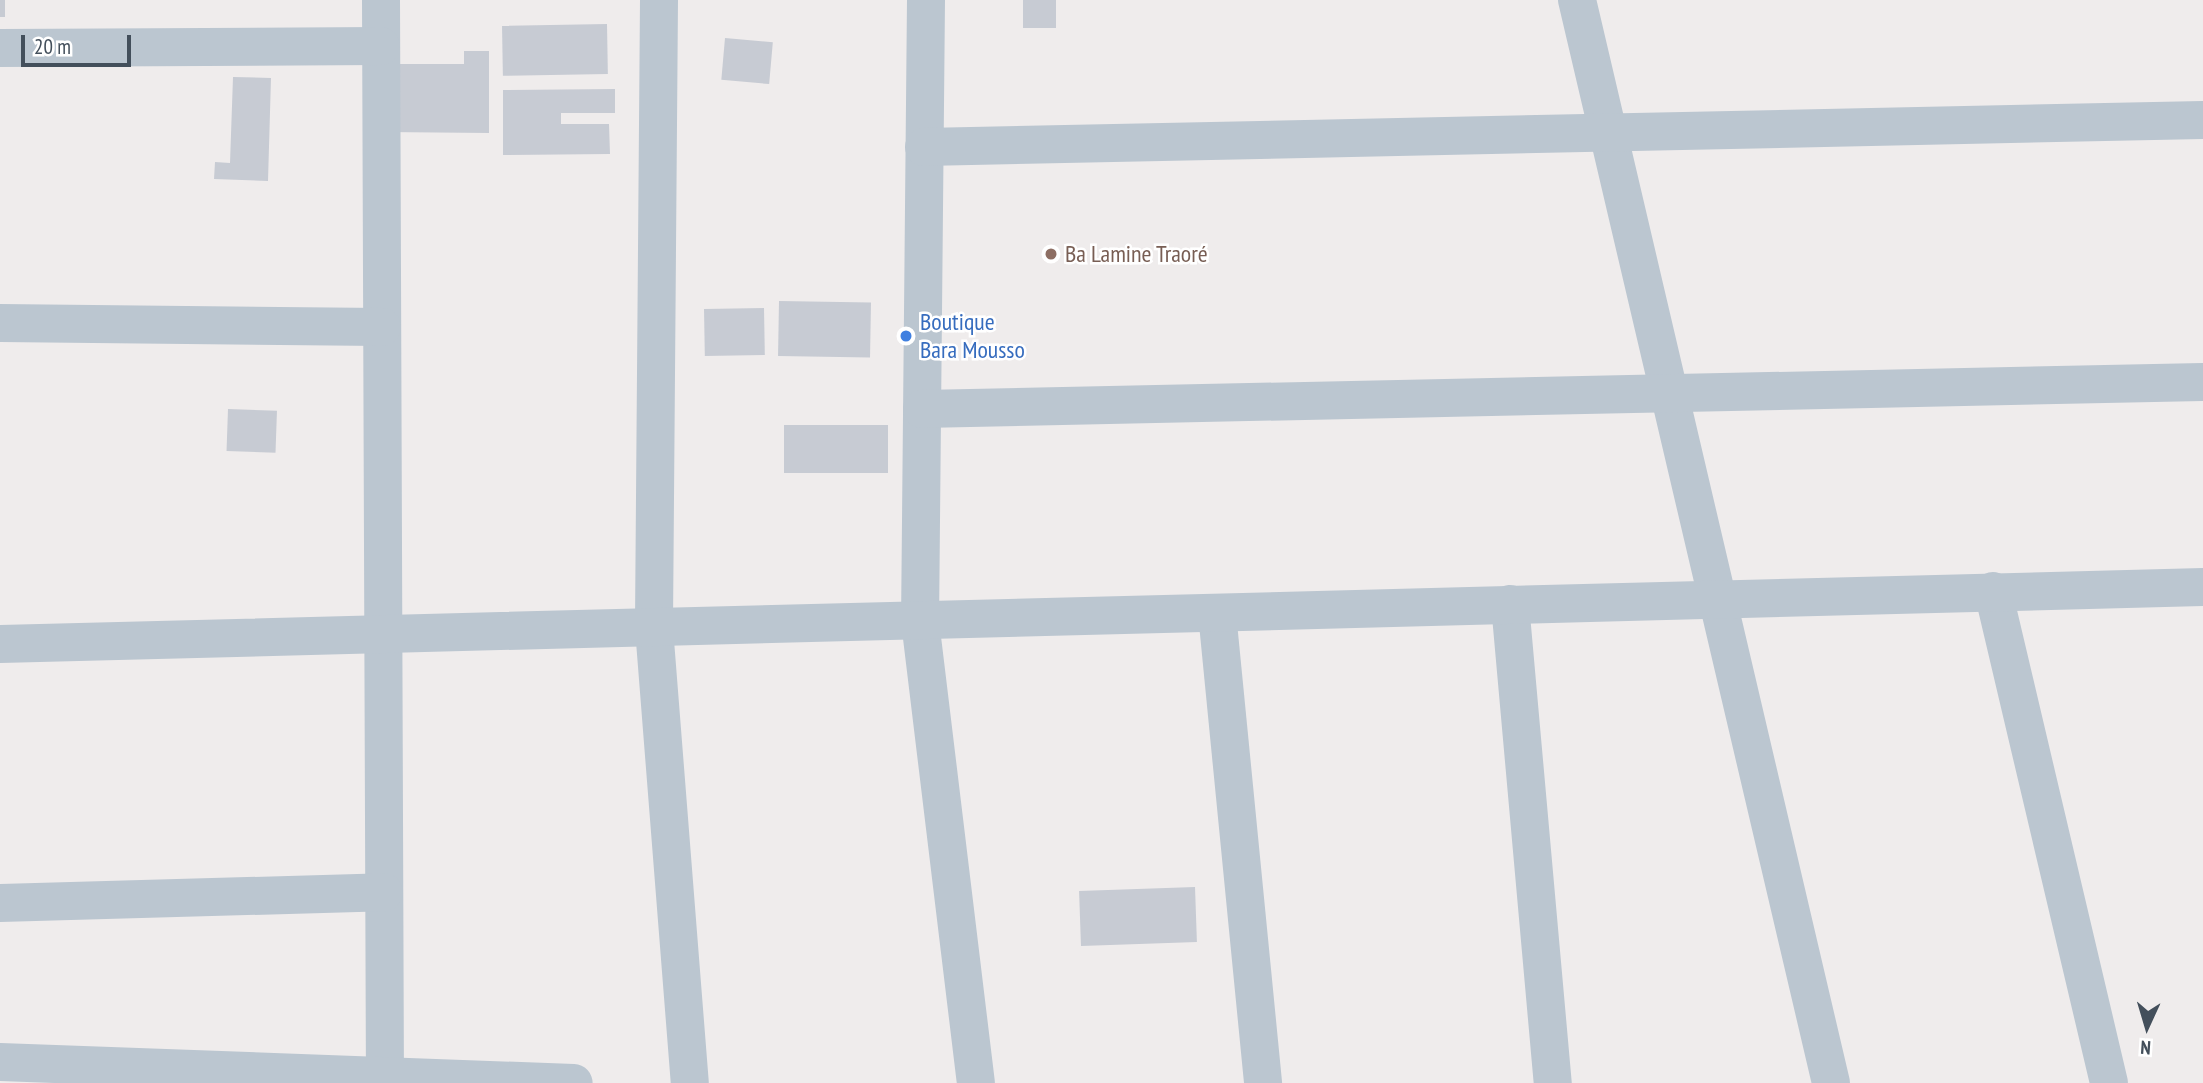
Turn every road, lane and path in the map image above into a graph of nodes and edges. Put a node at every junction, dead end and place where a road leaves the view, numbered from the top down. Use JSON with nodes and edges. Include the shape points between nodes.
{"nodes":[{"id":1,"x":381,"y":0,"type":"edge"},
{"id":2,"x":659,"y":0,"type":"edge"},
{"id":3,"x":926,"y":0,"type":"edge"},
{"id":4,"x":1577,"y":0,"type":"edge"},
{"id":5,"x":381,"y":46,"type":"junction"},
{"id":6,"x":0,"y":48,"type":"edge"},
{"id":7,"x":2203,"y":120,"type":"edge"},
{"id":8,"x":1609,"y":133,"type":"junction"},
{"id":9,"x":924,"y":147,"type":"junction"},
{"id":10,"x":0,"y":323,"type":"edge"},
{"id":11,"x":382,"y":327,"type":"junction"},
{"id":12,"x":2203,"y":382,"type":"edge"},
{"id":13,"x":1670,"y":393,"type":"junction"},
{"id":14,"x":922,"y":409,"type":"junction"},
{"id":15,"x":2203,"y":587,"type":"edge"},
{"id":16,"x":1993,"y":592,"type":"junction"},
{"id":17,"x":1717,"y":598,"type":"junction"},
{"id":18,"x":1510,"y":604,"type":"junction"},
{"id":19,"x":1217,"y":613,"type":"junction"},
{"id":20,"x":920,"y":621,"type":"junction"},
{"id":21,"x":654,"y":628,"type":"junction"},
{"id":22,"x":383,"y":635,"type":"junction"},
{"id":23,"x":0,"y":643,"type":"edge"},
{"id":24,"x":384,"y":892,"type":"junction"},
{"id":25,"x":0,"y":903,"type":"edge"},
{"id":26,"x":22,"y":1070,"type":"edge"},
{"id":27,"x":133,"y":1075,"type":"edge"},
{"id":28,"x":385,"y":1076,"type":"junction"},
{"id":29,"x":574,"y":1083,"type":"edge"},
{"id":30,"x":690,"y":1083,"type":"edge"},
{"id":31,"x":976,"y":1083,"type":"edge"},
{"id":32,"x":1263,"y":1083,"type":"edge"},
{"id":33,"x":1553,"y":1083,"type":"edge"},
{"id":34,"x":1831,"y":1083,"type":"edge"},
{"id":35,"x":2109,"y":1083,"type":"edge"}],
"edges":[{"from":1,"to":5,"type":"street"},
{"from":2,"to":21,"type":"street"},
{"from":3,"to":9,"type":"street"},
{"from":4,"to":8,"type":"street"},
{"from":5,"to":6,"type":"street"},
{"from":5,"to":11,"type":"street"},
{"from":7,"to":8,"type":"street"},
{"from":8,"to":9,"type":"street"},
{"from":8,"to":13,"type":"street"},
{"from":9,"to":14,"type":"street"},
{"from":10,"to":11,"type":"street"},
{"from":11,"to":22,"type":"street"},
{"from":12,"to":13,"type":"street"},
{"from":13,"to":14,"type":"street"},
{"from":13,"to":17,"type":"street"},
{"from":14,"to":20,"type":"street"},
{"from":15,"to":16,"type":"street"},
{"from":16,"to":17,"type":"street"},
{"from":16,"to":35,"type":"street"},
{"from":17,"to":18,"type":"street"},
{"from":17,"to":34,"type":"street"},
{"from":18,"to":19,"type":"street"},
{"from":18,"to":33,"type":"street"},
{"from":19,"to":20,"type":"street"},
{"from":19,"to":32,"type":"street"},
{"from":20,"to":21,"type":"street"},
{"from":20,"to":31,"type":"street"},
{"from":21,"to":22,"type":"street"},
{"from":21,"to":30,"type":"street"},
{"from":22,"to":23,"type":"street"},
{"from":22,"to":24,"type":"street"},
{"from":24,"to":25,"type":"street"},
{"from":24,"to":28,"type":"street"},
{"from":26,"to":27,"type":"street"},
{"from":27,"to":28,"type":"street"},
{"from":28,"to":29,"type":"street"}]}
